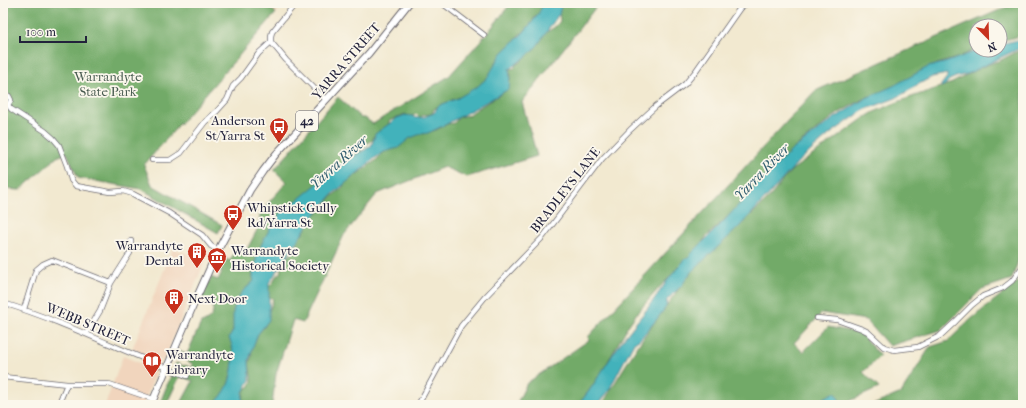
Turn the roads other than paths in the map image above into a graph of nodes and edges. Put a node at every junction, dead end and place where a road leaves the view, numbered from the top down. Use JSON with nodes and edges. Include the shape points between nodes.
{"nodes":[{"id":1,"x":296,"y":3,"type":"edge"},
{"id":2,"x":409,"y":3,"type":"edge"},
{"id":3,"x":442,"y":3,"type":"edge"},
{"id":4,"x":747,"y":3,"type":"edge"},
{"id":5,"x":484,"y":34,"type":"dead end"},
{"id":6,"x":271,"y":42,"type":"junction"},
{"id":7,"x":3,"y":96,"type":"edge"},
{"id":8,"x":326,"y":100,"type":"junction"},
{"id":9,"x":6,"y":105,"type":"edge"},
{"id":10,"x":152,"y":160,"type":"dead end"},
{"id":11,"x":131,"y":241,"type":"dead end"},
{"id":12,"x":218,"y":250,"type":"junction"},
{"id":13,"x":1023,"y":266,"type":"edge"},
{"id":14,"x":111,"y":282,"type":"junction"},
{"id":15,"x":3,"y":303,"type":"edge"},
{"id":16,"x":24,"y":309,"type":"junction"},
{"id":17,"x":817,"y":318,"type":"dead end"},
{"id":18,"x":86,"y":334,"type":"junction"},
{"id":19,"x":166,"y":369,"type":"junction"},
{"id":20,"x":187,"y":376,"type":"dead end"},
{"id":21,"x":3,"y":377,"type":"edge"},
{"id":22,"x":67,"y":384,"type":"junction"},
{"id":23,"x":152,"y":402,"type":"edge"},
{"id":24,"x":57,"y":405,"type":"edge"},
{"id":25,"x":418,"y":405,"type":"edge"}],
"edges":[{"from":1,"to":6,"type":"street","via":[[272,32]]},
{"from":2,"to":8,"type":"main road","name":"YARRA STREET","number":"42"},
{"from":3,"to":5,"type":"street"},
{"from":4,"to":25,"type":"street","name":"BRADLEYS LANE","via":[[740,8],[685,84],[656,106],[602,159],[543,237],[461,326]]},
{"from":6,"to":8,"type":"street"},
{"from":6,"to":10,"type":"street","via":[[259,53],[233,86],[227,100],[205,122],[181,153],[170,160]]},
{"from":7,"to":9,"type":"street","via":[[10,97],[11,100]]},
{"from":8,"to":12,"type":"main road","name":"YARRA STREET","number":"42","via":[[263,171]]},
{"from":9,"to":12,"type":"street","via":[[53,138],[59,145],[71,180],[76,186],[133,194],[169,213],[202,235]]},
{"from":11,"to":14,"type":"street","via":[[130,253]]},
{"from":12,"to":19,"type":"main road","name":"YARRA STREET","number":"42"},
{"from":13,"to":17,"type":"street","via":[[1003,288],[983,296],[940,336],[918,347],[894,350],[884,347],[862,329],[837,320]]},
{"from":14,"to":16,"type":"street","via":[[52,260],[36,270]]},
{"from":14,"to":18,"type":"street","via":[[100,311]]},
{"from":15,"to":16,"type":"street","name":"WEBB STREET"},
{"from":16,"to":18,"type":"street","name":"WEBB STREET"},
{"from":18,"to":19,"type":"street","name":"WEBB STREET"},
{"from":19,"to":20,"type":"street","name":"WEBB STREET"},
{"from":19,"to":23,"type":"main road","name":"YARRA STREET","number":"42"},
{"from":21,"to":22,"type":"street"},
{"from":22,"to":23,"type":"street","via":[[109,384]]},
{"from":22,"to":24,"type":"street"}]}
